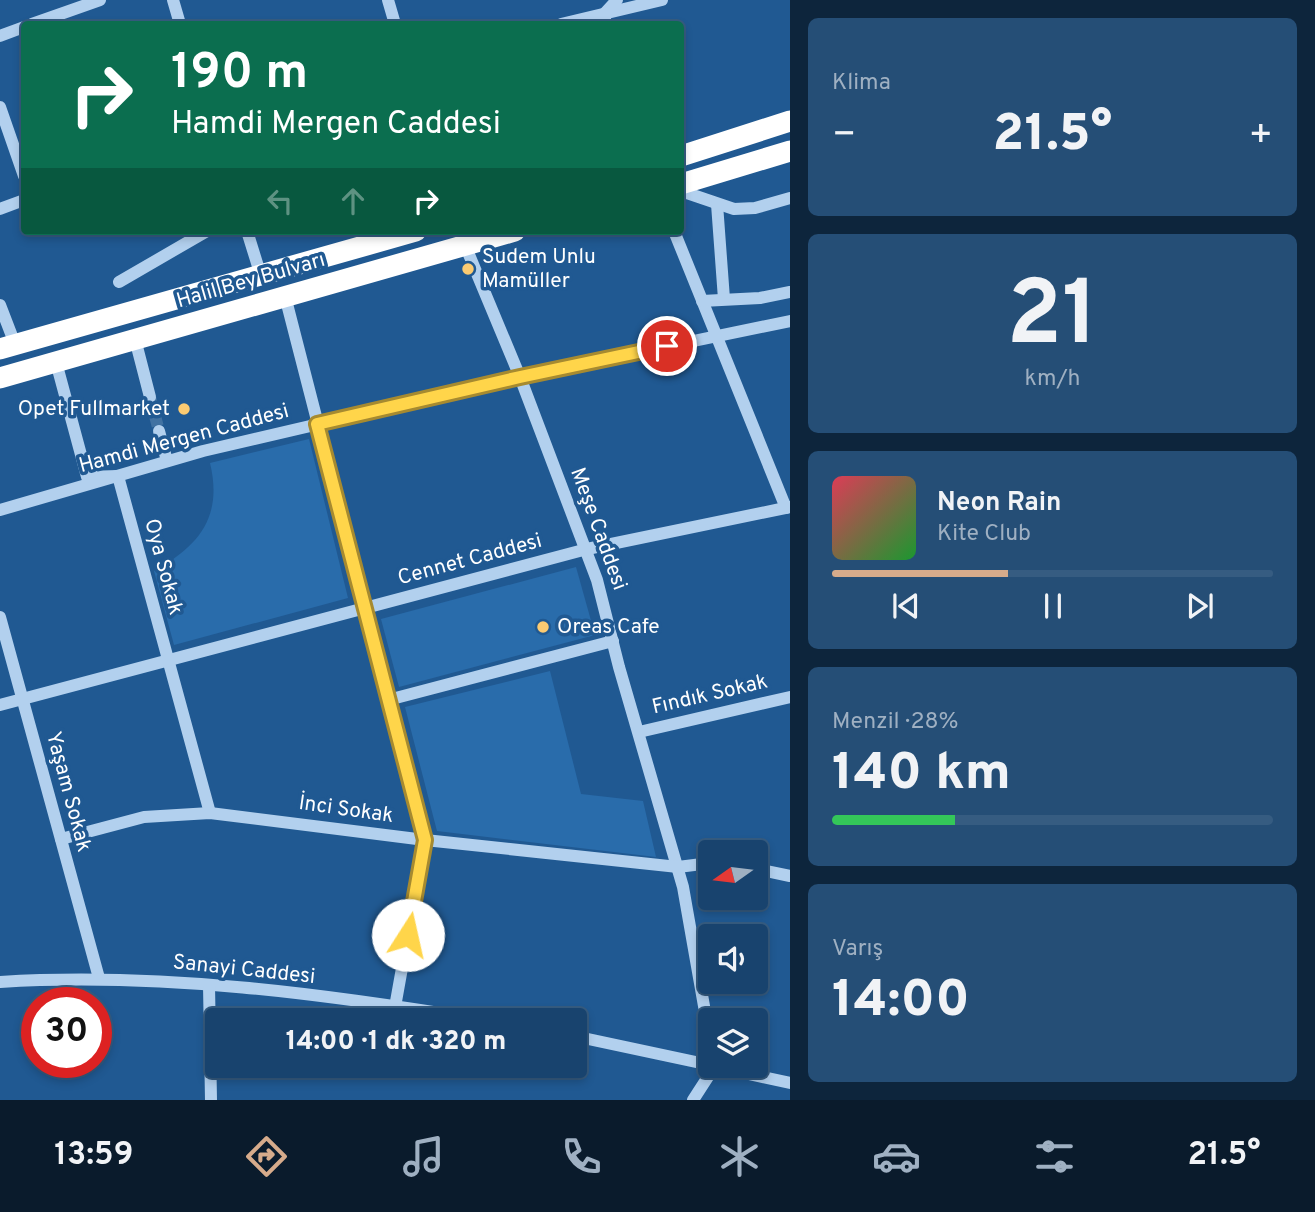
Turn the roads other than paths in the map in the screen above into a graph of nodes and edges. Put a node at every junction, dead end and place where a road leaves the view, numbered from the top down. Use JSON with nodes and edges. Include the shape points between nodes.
{"nodes":[{"id":1,"x":100,"y":0,"type":"edge"},
{"id":2,"x":173,"y":0,"type":"edge"},
{"id":3,"x":388,"y":0,"type":"edge"},
{"id":4,"x":617,"y":0,"type":"edge"},
{"id":5,"x":663,"y":0,"type":"edge"},
{"id":6,"x":605,"y":19,"type":"edge"},
{"id":7,"x":40,"y":21,"type":"edge"},
{"id":8,"x":179,"y":21,"type":"edge"},
{"id":9,"x":394,"y":21,"type":"edge"},
{"id":10,"x":587,"y":21,"type":"edge"},
{"id":11,"x":21,"y":28,"type":"edge"},
{"id":12,"x":0,"y":36,"type":"edge"},
{"id":13,"x":0,"y":107,"type":"edge"},
{"id":14,"x":790,"y":121,"type":"edge"},
{"id":15,"x":790,"y":151,"type":"edge"},
{"id":16,"x":684,"y":155,"type":"edge"},
{"id":17,"x":21,"y":167,"type":"edge"},
{"id":18,"x":684,"y":183,"type":"edge"},
{"id":19,"x":684,"y":192,"type":"edge"},
{"id":20,"x":790,"y":198,"type":"edge"},
{"id":21,"x":21,"y":201,"type":"edge"},
{"id":22,"x":718,"y":204,"type":"junction"},
{"id":23,"x":0,"y":209,"type":"edge"},
{"id":24,"x":200,"y":235,"type":"edge"},
{"id":25,"x":248,"y":235,"type":"edge"},
{"id":26,"x":402,"y":235,"type":"edge"},
{"id":27,"x":501,"y":235,"type":"edge"},
{"id":28,"x":676,"y":235,"type":"edge"},
{"id":29,"x":466,"y":245,"type":"junction"},
{"id":30,"x":261,"y":276,"type":"junction"},
{"id":31,"x":119,"y":282,"type":"dead end"},
{"id":32,"x":790,"y":292,"type":"edge"},
{"id":33,"x":285,"y":296,"type":"junction"},
{"id":34,"x":724,"y":299,"type":"junction"},
{"id":35,"x":702,"y":301,"type":"junction"},
{"id":36,"x":0,"y":305,"type":"edge"},
{"id":37,"x":790,"y":321,"type":"edge"},
{"id":38,"x":716,"y":336,"type":"junction"},
{"id":39,"x":135,"y":340,"type":"junction"},
{"id":40,"x":7,"y":346,"type":"edge"},
{"id":41,"x":56,"y":362,"type":"junction"},
{"id":42,"x":520,"y":377,"type":"junction"},
{"id":43,"x":0,"y":378,"type":"edge"},
{"id":44,"x":150,"y":397,"type":"tunnel mouth"},
{"id":45,"x":317,"y":424,"type":"junction"},
{"id":46,"x":159,"y":430,"type":"tunnel mouth"},
{"id":47,"x":167,"y":461,"type":"junction"},
{"id":48,"x":118,"y":475,"type":"junction"},
{"id":49,"x":788,"y":507,"type":"edge"},
{"id":50,"x":0,"y":510,"type":"edge"},
{"id":51,"x":587,"y":549,"type":"junction"},
{"id":52,"x":364,"y":607,"type":"junction"},
{"id":53,"x":0,"y":617,"type":"edge"},
{"id":54,"x":613,"y":641,"type":"junction"},
{"id":55,"x":168,"y":659,"type":"junction"},
{"id":56,"x":790,"y":697,"type":"edge"},
{"id":57,"x":22,"y":699,"type":"junction"},
{"id":58,"x":388,"y":700,"type":"junction"},
{"id":59,"x":0,"y":705,"type":"edge"},
{"id":60,"x":639,"y":732,"type":"junction"},
{"id":61,"x":210,"y":813,"type":"junction"},
{"id":62,"x":61,"y":839,"type":"junction"},
{"id":63,"x":425,"y":840,"type":"junction"},
{"id":64,"x":698,"y":864,"type":"edge"},
{"id":65,"x":678,"y":867,"type":"junction"},
{"id":66,"x":768,"y":871,"type":"edge"},
{"id":67,"x":790,"y":876,"type":"edge"},
{"id":68,"x":99,"y":978,"type":"junction"},
{"id":69,"x":0,"y":982,"type":"edge"},
{"id":70,"x":209,"y":985,"type":"junction"},
{"id":71,"x":395,"y":1007,"type":"junction"},
{"id":72,"x":402,"y":1008,"type":"edge"},
{"id":73,"x":704,"y":1008,"type":"edge"},
{"id":74,"x":587,"y":1039,"type":"edge"},
{"id":75,"x":698,"y":1063,"type":"edge"},
{"id":76,"x":706,"y":1078,"type":"edge"},
{"id":77,"x":767,"y":1078,"type":"edge"},
{"id":78,"x":790,"y":1083,"type":"edge"},
{"id":79,"x":211,"y":1100,"type":"edge"},
{"id":80,"x":693,"y":1100,"type":"edge"}],
"edges":[{"from":1,"to":7,"type":"street"},
{"from":2,"to":8,"type":"street"},
{"from":3,"to":9,"type":"street"},
{"from":4,"to":6,"type":"street"},
{"from":5,"to":6,"type":"street"},
{"from":6,"to":10,"type":"street"},
{"from":11,"to":12,"type":"street"},
{"from":13,"to":17,"type":"street"},
{"from":14,"to":16,"type":"highway"},
{"from":15,"to":18,"type":"highway"},
{"from":19,"to":22,"type":"street"},
{"from":20,"to":22,"type":"street","via":[[744,209]]},
{"from":21,"to":23,"type":"street"},
{"from":22,"to":34,"type":"street"},
{"from":24,"to":31,"type":"street"},
{"from":25,"to":30,"type":"street"},
{"from":26,"to":30,"type":"highway","name":"Halil Bey Bulvarı"},
{"from":27,"to":29,"type":"highway","name":"Halil Bey Bulvarı"},
{"from":28,"to":35,"type":"street"},
{"from":29,"to":33,"type":"highway","name":"Halil Bey Bulvarı"},
{"from":29,"to":42,"type":"street","name":"Meşe Caddesi"},
{"from":30,"to":40,"type":"highway","name":"Halil Bey Bulvarı"},
{"from":32,"to":34,"type":"street"},
{"from":33,"to":39,"type":"highway","name":"Halil Bey Bulvarı"},
{"from":33,"to":45,"type":"street"},
{"from":34,"to":35,"type":"street"},
{"from":35,"to":38,"type":"street"},
{"from":36,"to":40,"type":"street"},
{"from":37,"to":38,"type":"street","name":"Hamdi Mergen Caddesi"},
{"from":38,"to":42,"type":"street","name":"Hamdi Mergen Caddesi"},
{"from":38,"to":49,"type":"street"},
{"from":39,"to":41,"type":"highway","name":"Halil Bey Bulvarı"},
{"from":39,"to":44,"type":"street"},
{"from":41,"to":43,"type":"highway","name":"Halil Bey Bulvarı"},
{"from":41,"to":48,"type":"street","via":[[87,477]]},
{"from":42,"to":45,"type":"street","name":"Hamdi Mergen Caddesi"},
{"from":42,"to":51,"type":"street","name":"Meşe Caddesi"},
{"from":45,"to":47,"type":"street","name":"Hamdi Mergen Caddesi"},
{"from":45,"to":52,"type":"street"},
{"from":46,"to":47,"type":"street"},
{"from":47,"to":48,"type":"street","name":"Hamdi Mergen Caddesi"},
{"from":48,"to":50,"type":"street","name":"Hamdi Mergen Caddesi"},
{"from":48,"to":55,"type":"street","name":"Oya Sokak"},
{"from":49,"to":51,"type":"street","name":"Cennet Caddesi"},
{"from":51,"to":52,"type":"street","name":"Cennet Caddesi"},
{"from":51,"to":54,"type":"street","name":"Meşe Caddesi"},
{"from":52,"to":55,"type":"street","name":"Cennet Caddesi"},
{"from":52,"to":58,"type":"street"},
{"from":53,"to":57,"type":"street","name":"Yaşam Sokak"},
{"from":54,"to":58,"type":"street"},
{"from":54,"to":60,"type":"street","name":"Meşe Caddesi"},
{"from":55,"to":57,"type":"street","name":"Cennet Caddesi"},
{"from":55,"to":61,"type":"street","name":"Oya Sokak"},
{"from":56,"to":60,"type":"street","name":"Fındık Sokak"},
{"from":57,"to":59,"type":"street","name":"Cennet Caddesi"},
{"from":57,"to":62,"type":"street","name":"Yaşam Sokak"},
{"from":58,"to":63,"type":"street"},
{"from":60,"to":65,"type":"street","name":"Meşe Caddesi"},
{"from":61,"to":62,"type":"street","name":"İnci Sokak","via":[[144,817]]},
{"from":61,"to":63,"type":"street","name":"İnci Sokak"},
{"from":62,"to":68,"type":"street","name":"Yaşam Sokak"},
{"from":63,"to":65,"type":"street","name":"İnci Sokak"},
{"from":63,"to":71,"type":"street"},
{"from":64,"to":65,"type":"street","name":"İnci Sokak"},
{"from":65,"to":73,"type":"street","name":"Meşe Caddesi"},
{"from":66,"to":67,"type":"street"},
{"from":68,"to":69,"type":"street","name":"Sanayi Caddesi"},
{"from":68,"to":70,"type":"street","name":"Sanayi Caddesi"},
{"from":70,"to":71,"type":"street","name":"Sanayi Caddesi"},
{"from":70,"to":79,"type":"street"},
{"from":71,"to":72,"type":"street","name":"Sanayi Caddesi"},
{"from":74,"to":75,"type":"street"},
{"from":76,"to":80,"type":"street"},
{"from":77,"to":78,"type":"street"}]}
